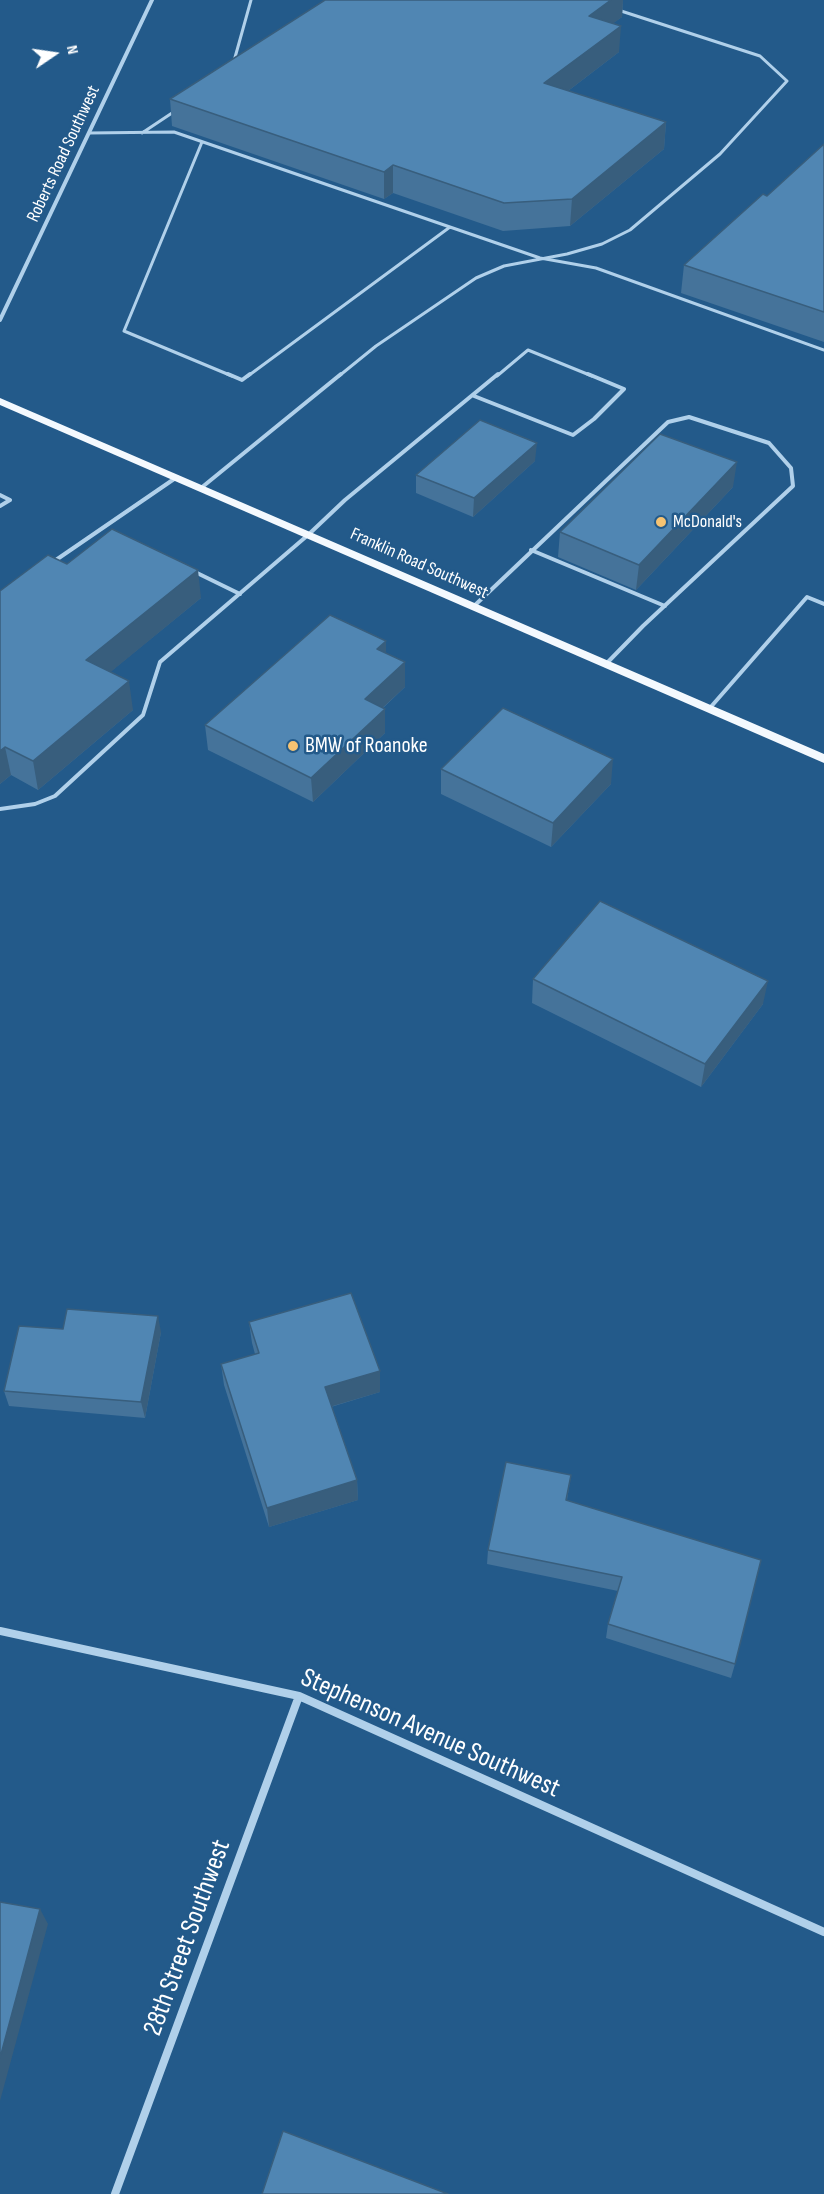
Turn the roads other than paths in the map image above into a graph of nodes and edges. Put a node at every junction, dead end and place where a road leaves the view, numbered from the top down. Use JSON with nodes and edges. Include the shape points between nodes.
{"nodes":[{"id":1,"x":152,"y":0,"type":"edge"},
{"id":2,"x":251,"y":0,"type":"edge"},
{"id":3,"x":608,"y":7,"type":"dead end"},
{"id":4,"x":233,"y":66,"type":"edge"},
{"id":5,"x":181,"y":108,"type":"edge"},
{"id":6,"x":142,"y":132,"type":"junction"},
{"id":7,"x":89,"y":133,"type":"junction"},
{"id":8,"x":202,"y":142,"type":"junction"},
{"id":9,"x":450,"y":227,"type":"junction"},
{"id":10,"x":540,"y":258,"type":"junction"},
{"id":11,"x":0,"y":320,"type":"edge"},
{"id":12,"x":824,"y":350,"type":"edge"},
{"id":13,"x":474,"y":396,"type":"junction"},
{"id":14,"x":0,"y":401,"type":"edge"},
{"id":15,"x":177,"y":477,"type":"junction"},
{"id":16,"x":201,"y":488,"type":"junction"},
{"id":17,"x":0,"y":495,"type":"edge"},
{"id":18,"x":0,"y":506,"type":"edge"},
{"id":19,"x":103,"y":528,"type":"junction"},
{"id":20,"x":114,"y":533,"type":"edge"},
{"id":21,"x":308,"y":535,"type":"junction"},
{"id":22,"x":531,"y":550,"type":"junction"},
{"id":23,"x":48,"y":565,"type":"edge"},
{"id":24,"x":187,"y":568,"type":"edge"},
{"id":25,"x":240,"y":594,"type":"junction"},
{"id":26,"x":824,"y":604,"type":"edge"},
{"id":27,"x":665,"y":606,"type":"junction"},
{"id":28,"x":473,"y":607,"type":"junction"},
{"id":29,"x":606,"y":664,"type":"junction"},
{"id":30,"x":709,"y":709,"type":"junction"},
{"id":31,"x":824,"y":759,"type":"edge"},
{"id":32,"x":0,"y":809,"type":"edge"},
{"id":33,"x":0,"y":1631,"type":"edge"},
{"id":34,"x":299,"y":1696,"type":"junction"},
{"id":35,"x":824,"y":1932,"type":"edge"},
{"id":36,"x":115,"y":2194,"type":"edge"}],
"edges":[{"from":1,"to":7,"type":"street","name":"Roberts Road Southwest"},
{"from":2,"to":4,"type":"lane"},
{"from":3,"to":10,"type":"lane","via":[[760,56],[787,81],[720,154],[630,230],[602,244]]},
{"from":5,"to":6,"type":"lane"},
{"from":6,"to":7,"type":"lane"},
{"from":6,"to":8,"type":"lane","via":[[174,132]]},
{"from":7,"to":11,"type":"street","name":"Roberts Road Southwest"},
{"from":8,"to":9,"type":"lane"},
{"from":8,"to":9,"type":"lane","via":[[124,331],[242,380]]},
{"from":9,"to":10,"type":"lane"},
{"from":10,"to":12,"type":"lane","via":[[596,268]]},
{"from":10,"to":16,"type":"lane","via":[[476,278],[412,321]]},
{"from":13,"to":13,"type":"lane","via":[[573,435],[624,389],[528,350]]},
{"from":13,"to":21,"type":"lane","via":[[345,500]]},
{"from":14,"to":15,"type":"main road","name":"Franklin Road Southwest"},
{"from":15,"to":16,"type":"main road","name":"Franklin Road Southwest"},
{"from":15,"to":19,"type":"lane"},
{"from":16,"to":21,"type":"main road","name":"Franklin Road Southwest"},
{"from":17,"to":18,"type":"lane","via":[[10,500]]},
{"from":19,"to":20,"type":"lane"},
{"from":19,"to":23,"type":"lane"},
{"from":21,"to":25,"type":"lane"},
{"from":21,"to":28,"type":"main road","name":"Franklin Road Southwest"},
{"from":22,"to":27,"type":"lane"},
{"from":22,"to":27,"type":"lane","via":[[668,422],[689,417],[769,443],[791,468],[793,486]]},
{"from":22,"to":28,"type":"lane"},
{"from":24,"to":25,"type":"lane"},
{"from":25,"to":32,"type":"lane","via":[[160,662],[143,715],[56,796],[35,804]]},
{"from":26,"to":30,"type":"lane","via":[[807,597]]},
{"from":27,"to":29,"type":"lane"},
{"from":28,"to":29,"type":"main road","name":"Franklin Road Southwest"},
{"from":29,"to":30,"type":"main road","name":"Franklin Road Southwest"},
{"from":30,"to":31,"type":"main road","name":"Franklin Road Southwest"},
{"from":33,"to":34,"type":"street","name":"Stephenson Avenue Southwest"},
{"from":34,"to":35,"type":"street","name":"Stephenson Avenue Southwest"},
{"from":34,"to":36,"type":"street","name":"28th Street Southwest"}]}
